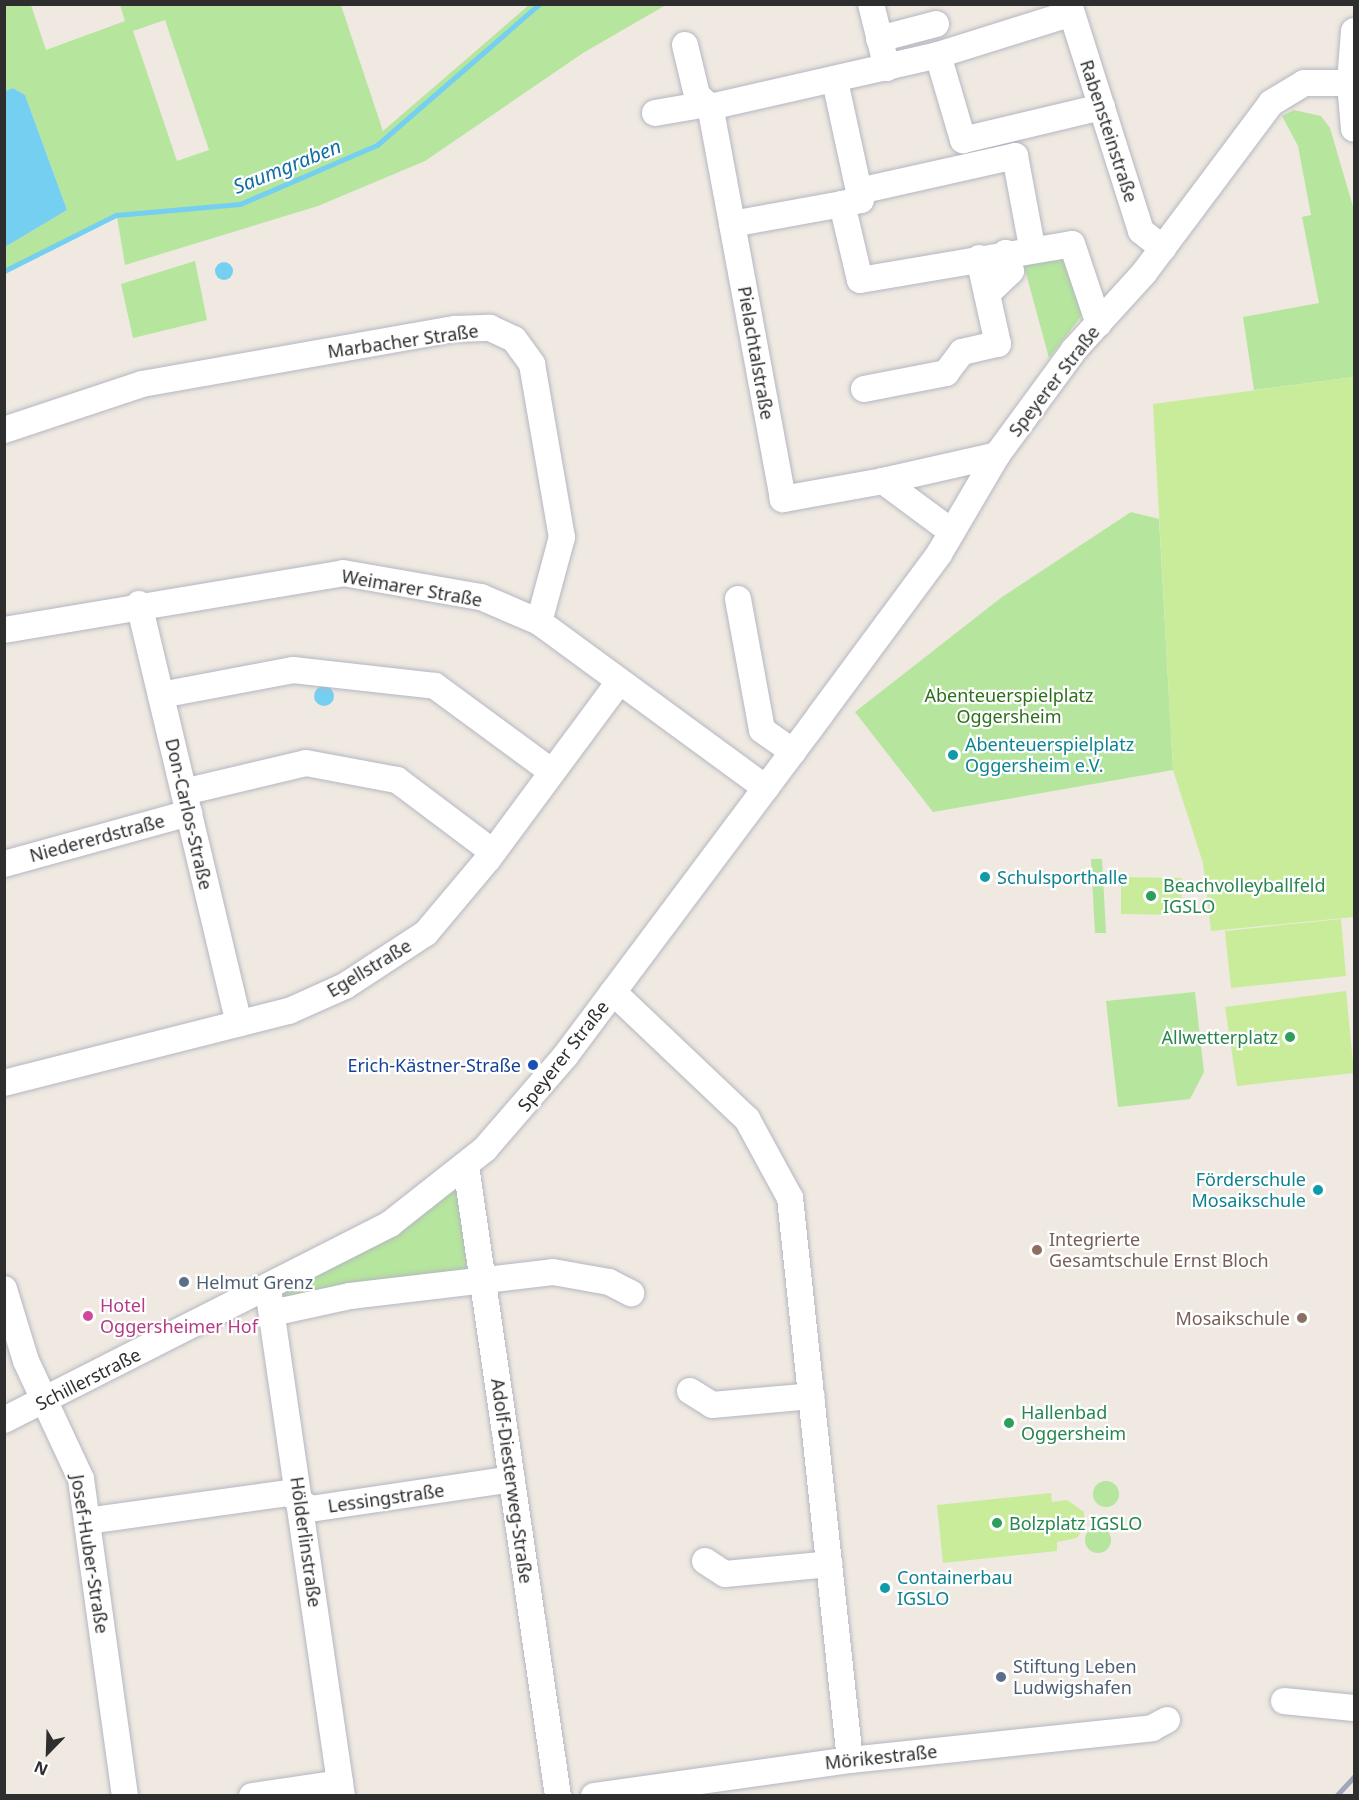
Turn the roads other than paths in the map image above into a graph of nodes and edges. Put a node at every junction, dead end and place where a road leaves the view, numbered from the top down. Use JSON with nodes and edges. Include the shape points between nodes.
{"nodes":[{"id":1,"x":871,"y":4,"type":"edge"},
{"id":2,"x":1070,"y":9,"type":"edge"},
{"id":3,"x":933,"y":14,"type":"edge"},
{"id":4,"x":1354,"y":31,"type":"edge"},
{"id":5,"x":879,"y":39,"type":"junction"},
{"id":6,"x":686,"y":45,"type":"dead end"},
{"id":7,"x":941,"y":54,"type":"junction"},
{"id":8,"x":887,"y":68,"type":"junction"},
{"id":9,"x":835,"y":81,"type":"junction"},
{"id":10,"x":1350,"y":83,"type":"junction"},
{"id":11,"x":708,"y":105,"type":"junction"},
{"id":12,"x":1102,"y":107,"type":"junction"},
{"id":13,"x":656,"y":113,"type":"dead end"},
{"id":14,"x":1354,"y":129,"type":"edge"},
{"id":15,"x":1009,"y":130,"type":"junction"},
{"id":16,"x":963,"y":140,"type":"junction"},
{"id":17,"x":1015,"y":156,"type":"junction"},
{"id":18,"x":969,"y":166,"type":"junction"},
{"id":19,"x":851,"y":197,"type":"junction"},
{"id":20,"x":732,"y":224,"type":"junction"},
{"id":21,"x":1032,"y":247,"type":"junction"},
{"id":22,"x":1163,"y":248,"type":"junction"},
{"id":23,"x":1006,"y":252,"type":"junction"},
{"id":24,"x":979,"y":258,"type":"junction"},
{"id":25,"x":987,"y":294,"type":"junction"},
{"id":26,"x":1099,"y":324,"type":"junction"},
{"id":27,"x":864,"y":389,"type":"dead end"},
{"id":28,"x":4,"y":430,"type":"edge"},
{"id":29,"x":997,"y":455,"type":"junction"},
{"id":30,"x":883,"y":481,"type":"junction"},
{"id":31,"x":952,"y":532,"type":"junction"},
{"id":32,"x":738,"y":599,"type":"dead end"},
{"id":33,"x":139,"y":604,"type":"junction"},
{"id":34,"x":539,"y":622,"type":"junction"},
{"id":35,"x":4,"y":630,"type":"edge"},
{"id":36,"x":619,"y":682,"type":"junction"},
{"id":37,"x":161,"y":695,"type":"junction"},
{"id":38,"x":793,"y":752,"type":"junction"},
{"id":39,"x":552,"y":772,"type":"junction"},
{"id":40,"x":766,"y":788,"type":"junction"},
{"id":41,"x":187,"y":802,"type":"junction"},
{"id":42,"x":493,"y":852,"type":"junction"},
{"id":43,"x":4,"y":864,"type":"edge"},
{"id":44,"x":613,"y":992,"type":"junction"},
{"id":45,"x":239,"y":1023,"type":"junction"},
{"id":46,"x":4,"y":1083,"type":"edge"},
{"id":47,"x":466,"y":1166,"type":"junction"},
{"id":48,"x":483,"y":1279,"type":"junction"},
{"id":49,"x":4,"y":1289,"type":"edge"},
{"id":50,"x":631,"y":1293,"type":"dead end"},
{"id":51,"x":270,"y":1301,"type":"junction"},
{"id":52,"x":690,"y":1391,"type":"dead end"},
{"id":53,"x":813,"y":1396,"type":"junction"},
{"id":54,"x":46,"y":1401,"type":"junction"},
{"id":55,"x":4,"y":1420,"type":"edge"},
{"id":56,"x":512,"y":1479,"type":"junction"},
{"id":57,"x":301,"y":1502,"type":"junction"},
{"id":58,"x":87,"y":1521,"type":"junction"},
{"id":59,"x":705,"y":1561,"type":"dead end"},
{"id":60,"x":830,"y":1564,"type":"junction"},
{"id":61,"x":1284,"y":1701,"type":"dead end"},
{"id":62,"x":1354,"y":1708,"type":"edge"},
{"id":63,"x":1167,"y":1720,"type":"dead end"},
{"id":64,"x":850,"y":1760,"type":"junction"},
{"id":65,"x":341,"y":1789,"type":"edge"},
{"id":66,"x":125,"y":1796,"type":"edge"},
{"id":67,"x":252,"y":1796,"type":"edge"},
{"id":68,"x":558,"y":1796,"type":"edge"},
{"id":69,"x":594,"y":1796,"type":"edge"}],
"edges":[{"from":1,"to":5,"type":"street"},
{"from":2,"to":7,"type":"street"},
{"from":2,"to":12,"type":"street","name":"Rabensteinstraße"},
{"from":3,"to":5,"type":"street"},
{"from":3,"to":7,"type":"street"},
{"from":4,"to":10,"type":"street"},
{"from":5,"to":8,"type":"street"},
{"from":6,"to":11,"type":"street","name":"Pielachtalstraße","via":[[697,95]]},
{"from":7,"to":8,"type":"street"},
{"from":7,"to":16,"type":"street"},
{"from":8,"to":9,"type":"street"},
{"from":9,"to":11,"type":"street"},
{"from":9,"to":19,"type":"street"},
{"from":10,"to":14,"type":"street"},
{"from":10,"to":22,"type":"street","name":"Speyerer Straße","via":[[1304,83],[1281,94]]},
{"from":11,"to":13,"type":"street"},
{"from":11,"to":20,"type":"street","name":"Pielachtalstraße"},
{"from":12,"to":15,"type":"street"},
{"from":12,"to":22,"type":"street","name":"Rabensteinstraße","via":[[1141,231]]},
{"from":15,"to":16,"type":"street"},
{"from":15,"to":17,"type":"street"},
{"from":16,"to":18,"type":"street"},
{"from":17,"to":18,"type":"street"},
{"from":17,"to":21,"type":"street"},
{"from":18,"to":19,"type":"street"},
{"from":19,"to":20,"type":"street"},
{"from":19,"to":24,"type":"street","via":[[860,280]]},
{"from":20,"to":30,"type":"street","name":"Pielachtalstraße","via":[[783,499]]},
{"from":21,"to":23,"type":"street"},
{"from":21,"to":26,"type":"street","via":[[1033,252],[1072,244]]},
{"from":22,"to":26,"type":"street","name":"Speyerer Straße"},
{"from":23,"to":24,"type":"street"},
{"from":23,"to":25,"type":"street","via":[[1011,271]]},
{"from":24,"to":25,"type":"street"},
{"from":25,"to":27,"type":"street","via":[[998,344],[962,352],[946,373]]},
{"from":26,"to":29,"type":"street","name":"Speyerer Straße"},
{"from":28,"to":34,"type":"street","name":"Marbacher Straße","via":[[142,384],[455,329],[490,328],[514,339],[532,364],[562,537]]},
{"from":29,"to":30,"type":"street","name":"Pielachtalstraße"},
{"from":29,"to":31,"type":"street","name":"Speyerer Straße"},
{"from":30,"to":31,"type":"street"},
{"from":31,"to":38,"type":"street","name":"Speyerer Straße"},
{"from":32,"to":38,"type":"street","via":[[762,730]]},
{"from":33,"to":34,"type":"street","name":"Weimarer Straße","via":[[343,573],[481,597]]},
{"from":33,"to":35,"type":"street","name":"Weimarer Straße"},
{"from":33,"to":37,"type":"street","name":"Don-Carlos-Straße"},
{"from":34,"to":36,"type":"street","name":"Weimarer Straße"},
{"from":36,"to":39,"type":"street","name":"Egellstraße"},
{"from":36,"to":40,"type":"street","name":"Weimarer Straße"},
{"from":37,"to":39,"type":"street","via":[[292,670],[435,686]]},
{"from":37,"to":41,"type":"street","name":"Don-Carlos-Straße"},
{"from":38,"to":40,"type":"street","name":"Speyerer Straße"},
{"from":39,"to":42,"type":"street","name":"Egellstraße"},
{"from":40,"to":44,"type":"street","name":"Speyerer Straße"},
{"from":41,"to":42,"type":"street","name":"Niedererdstraße","via":[[306,763],[397,780]]},
{"from":41,"to":43,"type":"street","name":"Niedererdstraße"},
{"from":41,"to":45,"type":"street","name":"Don-Carlos-Straße"},
{"from":42,"to":45,"type":"street","name":"Egellstraße","via":[[419,937],[345,986],[289,1011]]},
{"from":44,"to":47,"type":"street","name":"Speyerer Straße","via":[[522,1111]]},
{"from":44,"to":53,"type":"street","via":[[747,1119],[790,1198]]},
{"from":45,"to":46,"type":"street","name":"Egellstraße"},
{"from":47,"to":48,"type":"street","name":"Adolf-Diesterweg-Straße"},
{"from":47,"to":51,"type":"street","name":"Speyerer Straße","via":[[390,1224]]},
{"from":48,"to":50,"type":"street","via":[[553,1272],[609,1282]]},
{"from":48,"to":51,"type":"street"},
{"from":48,"to":56,"type":"street","name":"Adolf-Diesterweg-Straße"},
{"from":49,"to":54,"type":"street","name":"Josef-Huber-Straße","via":[[20,1345]]},
{"from":51,"to":54,"type":"street","name":"Schillerstraße"},
{"from":51,"to":57,"type":"street","name":"Hölderlinstraße"},
{"from":52,"to":53,"type":"street","via":[[712,1405]]},
{"from":53,"to":60,"type":"street"},
{"from":54,"to":55,"type":"street","name":"Schillerstraße"},
{"from":54,"to":58,"type":"street","name":"Josef-Huber-Straße","via":[[81,1479]]},
{"from":56,"to":57,"type":"street","name":"Lessingstraße","via":[[310,1509]]},
{"from":56,"to":68,"type":"street","name":"Adolf-Diesterweg-Straße"},
{"from":57,"to":58,"type":"street","name":"Lessingstraße","via":[[289,1493]]},
{"from":57,"to":65,"type":"street","name":"Hölderlinstraße"},
{"from":58,"to":66,"type":"street","name":"Josef-Huber-Straße"},
{"from":59,"to":60,"type":"street","via":[[725,1574]]},
{"from":60,"to":64,"type":"street"},
{"from":61,"to":62,"type":"street"},
{"from":63,"to":64,"type":"street","name":"Mörikestraße","via":[[1152,1728]]},
{"from":64,"to":69,"type":"street","name":"Mörikestraße"},
{"from":65,"to":67,"type":"street"}]}
